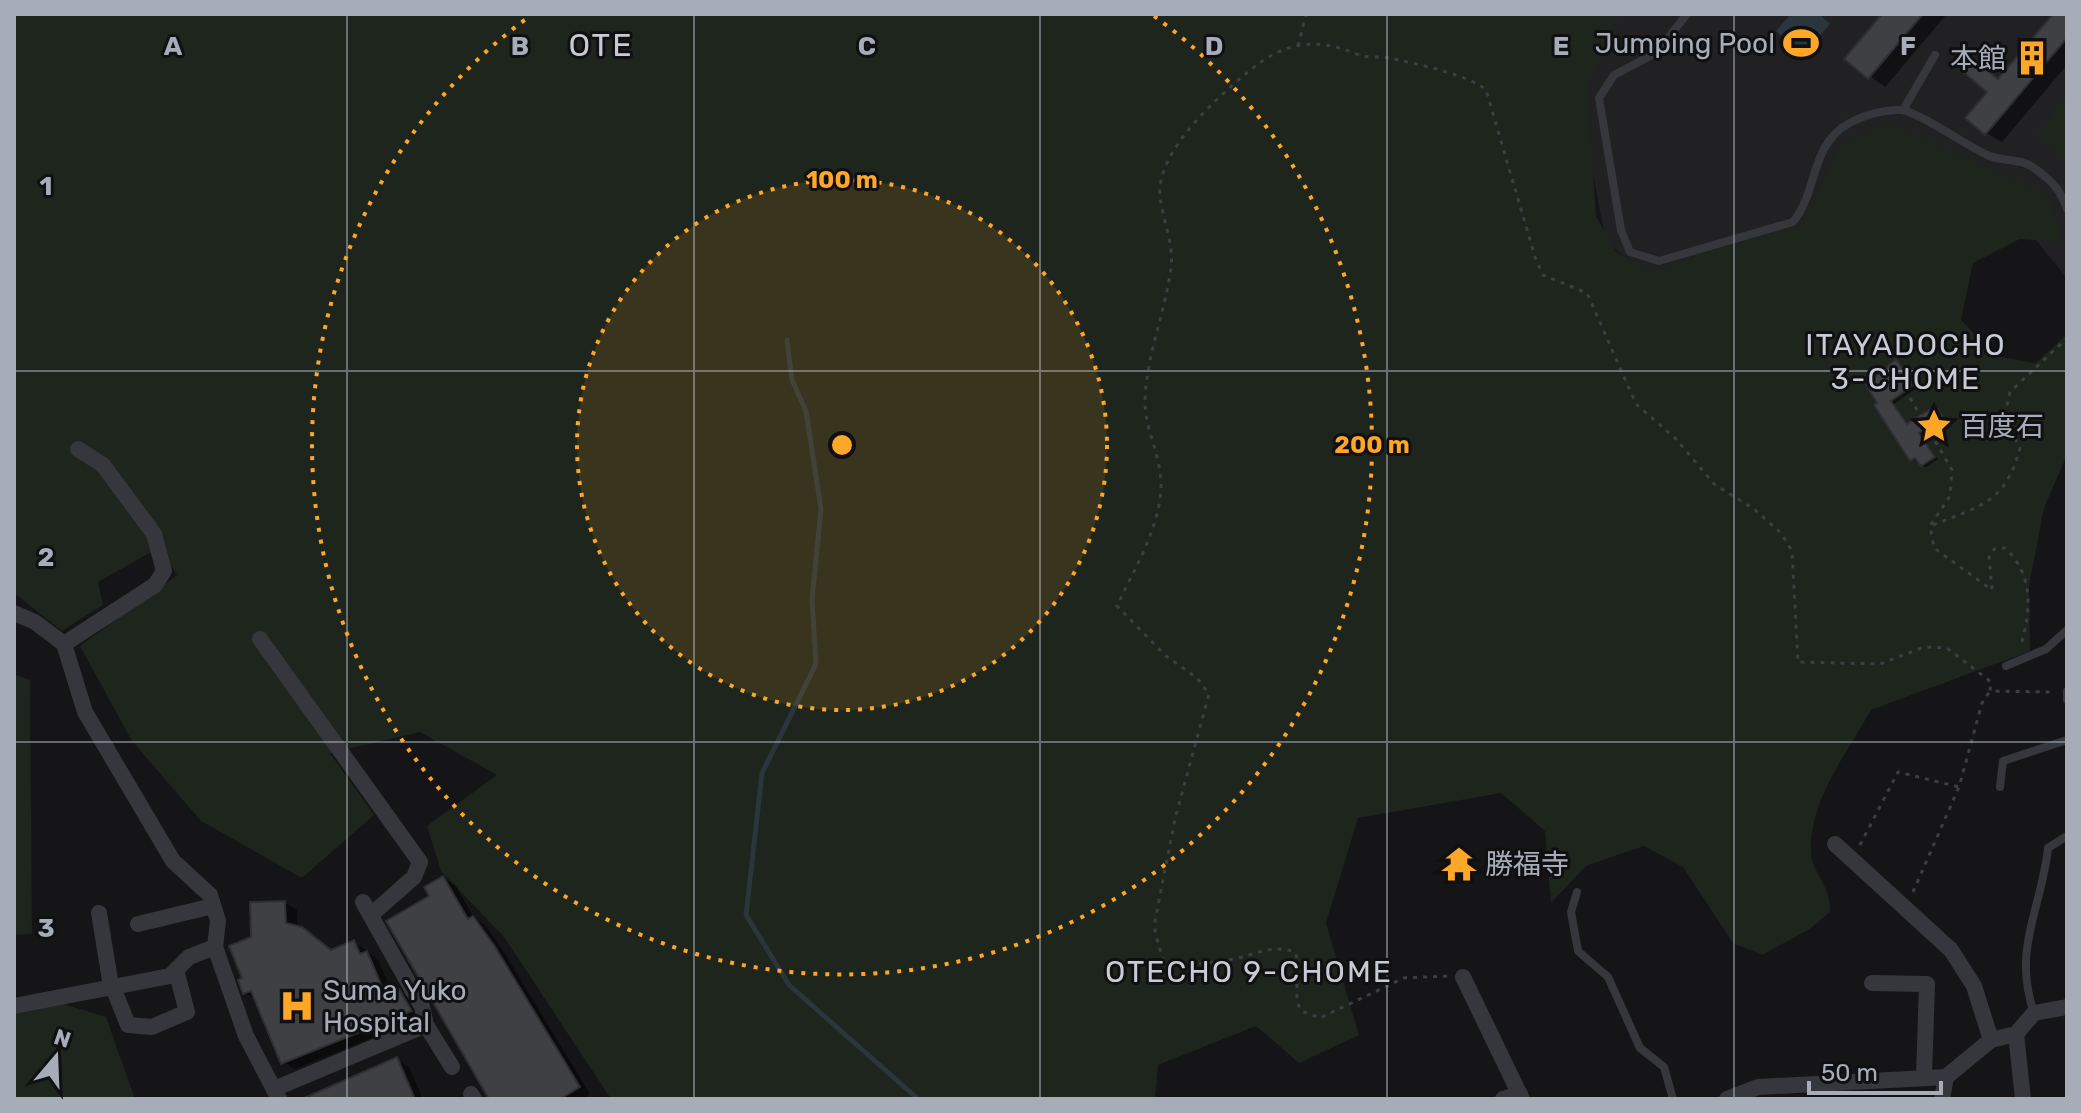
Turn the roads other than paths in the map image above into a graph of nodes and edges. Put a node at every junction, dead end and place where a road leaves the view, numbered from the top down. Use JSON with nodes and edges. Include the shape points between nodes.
{"nodes":[{"id":1,"x":1687,"y":14,"type":"edge"},
{"id":2,"x":1935,"y":55,"type":"dead end"},
{"id":3,"x":1903,"y":110,"type":"junction"},
{"id":4,"x":2067,"y":209,"type":"edge"},
{"id":5,"x":78,"y":449,"type":"dead end"},
{"id":6,"x":14,"y":613,"type":"edge"},
{"id":7,"x":2067,"y":630,"type":"edge"},
{"id":8,"x":260,"y":639,"type":"dead end"},
{"id":9,"x":64,"y":644,"type":"junction"},
{"id":10,"x":2006,"y":666,"type":"road end"},
{"id":11,"x":2067,"y":740,"type":"edge"},
{"id":12,"x":2000,"y":787,"type":"dead end"},
{"id":13,"x":2066,"y":841,"type":"edge"},
{"id":14,"x":1835,"y":844,"type":"dead end"},
{"id":15,"x":1577,"y":892,"type":"dead end"},
{"id":16,"x":213,"y":906,"type":"junction"},
{"id":17,"x":99,"y":913,"type":"dead end"},
{"id":18,"x":138,"y":924,"type":"dead end"},
{"id":19,"x":215,"y":947,"type":"junction"},
{"id":20,"x":176,"y":970,"type":"junction"},
{"id":21,"x":1463,"y":977,"type":"road end"},
{"id":22,"x":1872,"y":983,"type":"dead end"},
{"id":23,"x":114,"y":987,"type":"junction"},
{"id":24,"x":14,"y":1006,"type":"edge"},
{"id":25,"x":2067,"y":1007,"type":"edge"},
{"id":26,"x":2034,"y":1013,"type":"junction"},
{"id":27,"x":426,"y":1025,"type":"junction"},
{"id":28,"x":2016,"y":1034,"type":"junction"},
{"id":29,"x":1991,"y":1040,"type":"junction"},
{"id":30,"x":452,"y":1067,"type":"dead end"},
{"id":31,"x":1924,"y":1077,"type":"junction"},
{"id":32,"x":1946,"y":1077,"type":"junction"},
{"id":33,"x":1759,"y":1093,"type":"edge"},
{"id":34,"x":277,"y":1094,"type":"edge"},
{"id":35,"x":1521,"y":1096,"type":"edge"},
{"id":36,"x":1503,"y":1099,"type":"edge"},
{"id":37,"x":1673,"y":1099,"type":"edge"},
{"id":38,"x":1727,"y":1099,"type":"edge"},
{"id":39,"x":1942,"y":1099,"type":"edge"},
{"id":40,"x":2023,"y":1099,"type":"edge"}],
"edges":[{"from":1,"to":3,"type":"lane","via":[[1656,53],[1614,75],[1599,98],[1621,230],[1630,252],[1659,261],[1793,222],[1805,208],[1830,136],[1849,123]]},
{"from":2,"to":3,"type":"lane"},
{"from":3,"to":4,"type":"lane","via":[[1991,157],[2031,165],[2061,190]]},
{"from":5,"to":9,"type":"street","via":[[103,465],[154,534],[164,571],[155,585]]},
{"from":6,"to":9,"type":"street"},
{"from":7,"to":10,"type":"lane","via":[[2046,649]]},
{"from":8,"to":27,"type":"street","via":[[420,862],[414,877],[368,908],[422,1007]]},
{"from":9,"to":16,"type":"street","via":[[85,712],[173,861],[210,895]]},
{"from":11,"to":12,"type":"lane","via":[[2003,761]]},
{"from":13,"to":26,"type":"lane","via":[[2048,848],[2024,949],[2024,976]]},
{"from":14,"to":29,"type":"street","via":[[1951,950],[1974,986]]},
{"from":15,"to":37,"type":"lane","via":[[1571,930],[1578,951],[1608,977],[1640,1048],[1664,1067]]},
{"from":16,"to":18,"type":"street"},
{"from":16,"to":19,"type":"street","via":[[218,921]]},
{"from":17,"to":23,"type":"street"},
{"from":19,"to":20,"type":"street","via":[[189,957]]},
{"from":19,"to":34,"type":"street","via":[[246,1036]]},
{"from":20,"to":23,"type":"street","via":[[170,976]]},
{"from":20,"to":23,"type":"street","via":[[187,1012],[152,1027],[128,1025]]},
{"from":21,"to":35,"type":"street"},
{"from":22,"to":31,"type":"street","via":[[1927,984]]},
{"from":23,"to":24,"type":"street"},
{"from":25,"to":26,"type":"street"},
{"from":26,"to":28,"type":"street"},
{"from":27,"to":30,"type":"street"},
{"from":27,"to":34,"type":"street"},
{"from":28,"to":29,"type":"street"},
{"from":28,"to":40,"type":"street"},
{"from":29,"to":32,"type":"street"},
{"from":31,"to":32,"type":"street"},
{"from":31,"to":33,"type":"street"},
{"from":32,"to":39,"type":"street"},
{"from":33,"to":38,"type":"street"},
{"from":35,"to":36,"type":"street"}]}
